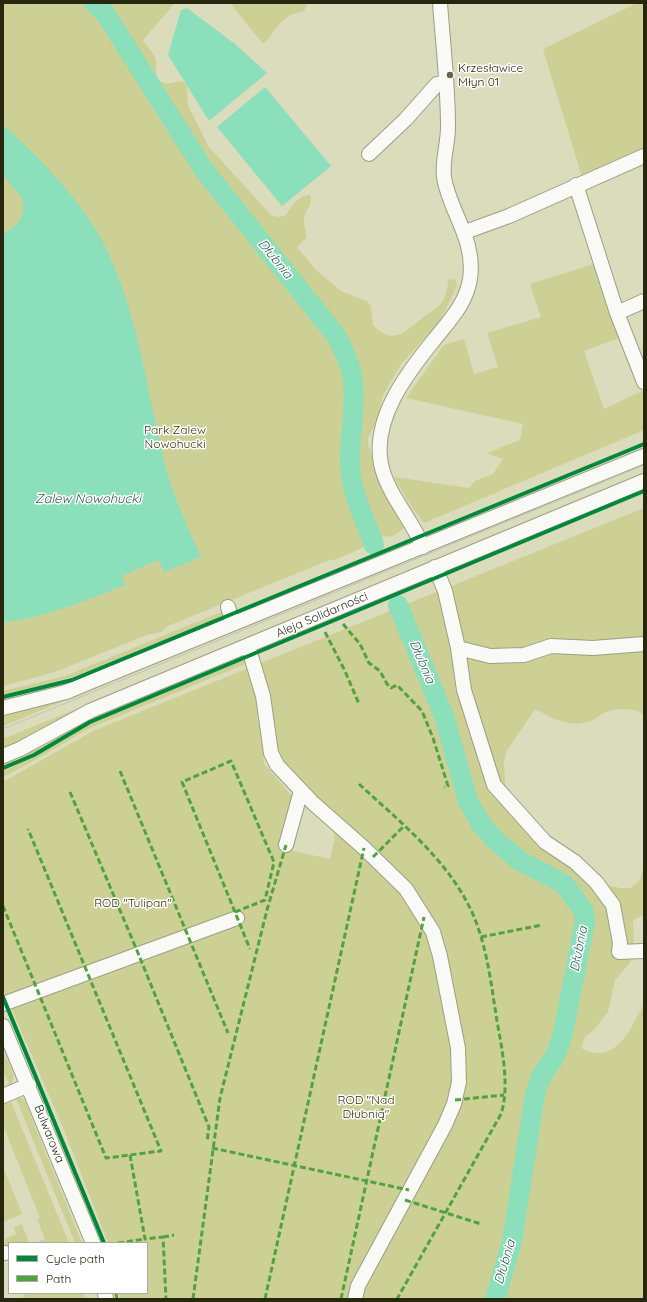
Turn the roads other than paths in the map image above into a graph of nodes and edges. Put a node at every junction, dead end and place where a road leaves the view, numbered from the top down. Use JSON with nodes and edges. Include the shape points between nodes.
{"nodes":[{"id":1,"x":440,"y":3,"type":"edge"},
{"id":2,"x":445,"y":83,"type":"junction"},
{"id":3,"x":369,"y":154,"type":"dead end"},
{"id":4,"x":644,"y":156,"type":"edge"},
{"id":5,"x":576,"y":186,"type":"junction"},
{"id":6,"x":465,"y":232,"type":"junction"},
{"id":7,"x":644,"y":301,"type":"edge"},
{"id":8,"x":617,"y":313,"type":"junction"},
{"id":9,"x":644,"y":382,"type":"edge"},
{"id":10,"x":644,"y":456,"type":"edge"},
{"id":11,"x":644,"y":481,"type":"edge"},
{"id":12,"x":423,"y":547,"type":"junction"},
{"id":13,"x":435,"y":567,"type":"junction"},
{"id":14,"x":228,"y":607,"type":"dead end"},
{"id":15,"x":233,"y":623,"type":"junction"},
{"id":16,"x":644,"y":644,"type":"edge"},
{"id":17,"x":248,"y":646,"type":"junction"},
{"id":18,"x":458,"y":648,"type":"junction"},
{"id":19,"x":3,"y":708,"type":"edge"},
{"id":20,"x":3,"y":756,"type":"edge"},
{"id":21,"x":301,"y":791,"type":"junction"},
{"id":22,"x":286,"y":844,"type":"dead end"},
{"id":23,"x":237,"y":918,"type":"dead end"},
{"id":24,"x":644,"y":951,"type":"edge"},
{"id":25,"x":3,"y":1004,"type":"edge"},
{"id":26,"x":3,"y":1026,"type":"edge"},
{"id":27,"x":29,"y":1085,"type":"junction"},
{"id":28,"x":3,"y":1096,"type":"edge"},
{"id":29,"x":93,"y":1242,"type":"edge"},
{"id":30,"x":355,"y":1299,"type":"edge"}],
"edges":[{"from":1,"to":2,"type":"street"},
{"from":2,"to":3,"type":"street","via":[[437,84],[406,119]]},
{"from":2,"to":6,"type":"street","via":[[448,128],[443,163],[445,179]]},
{"from":4,"to":5,"type":"street"},
{"from":5,"to":6,"type":"street","via":[[509,216]]},
{"from":5,"to":8,"type":"street"},
{"from":6,"to":12,"type":"street","via":[[471,268],[462,304],[408,373],[390,408],[380,438],[381,465],[388,484],[416,530]]},
{"from":7,"to":8,"type":"street"},
{"from":8,"to":9,"type":"street"},
{"from":10,"to":12,"type":"street","name":"Aleja Solidarności"},
{"from":11,"to":13,"type":"street","name":"Aleja Solidarności"},
{"from":12,"to":15,"type":"street","name":"Aleja Solidarności"},
{"from":13,"to":17,"type":"street","name":"Aleja Solidarności"},
{"from":13,"to":18,"type":"street","via":[[445,591]]},
{"from":14,"to":15,"type":"street"},
{"from":15,"to":19,"type":"street","name":"Aleja Solidarności","via":[[66,692]]},
{"from":16,"to":18,"type":"street","via":[[593,648],[551,646],[524,655],[490,656]]},
{"from":17,"to":20,"type":"street","name":"Aleja Solidarności","via":[[90,711]]},
{"from":17,"to":21,"type":"street","via":[[263,696],[271,753]]},
{"from":18,"to":24,"type":"street","via":[[464,690],[494,785],[545,842],[575,862],[596,882],[613,905],[620,943],[619,952]]},
{"from":21,"to":22,"type":"street"},
{"from":21,"to":30,"type":"street","via":[[389,872],[406,889],[419,908],[433,932],[440,956],[460,1063],[458,1088],[445,1125],[358,1286]]},
{"from":23,"to":25,"type":"street"},
{"from":26,"to":27,"type":"street","name":"Bulwarowa"},
{"from":27,"to":28,"type":"street"},
{"from":27,"to":29,"type":"street","name":"Bulwarowa"}]}
